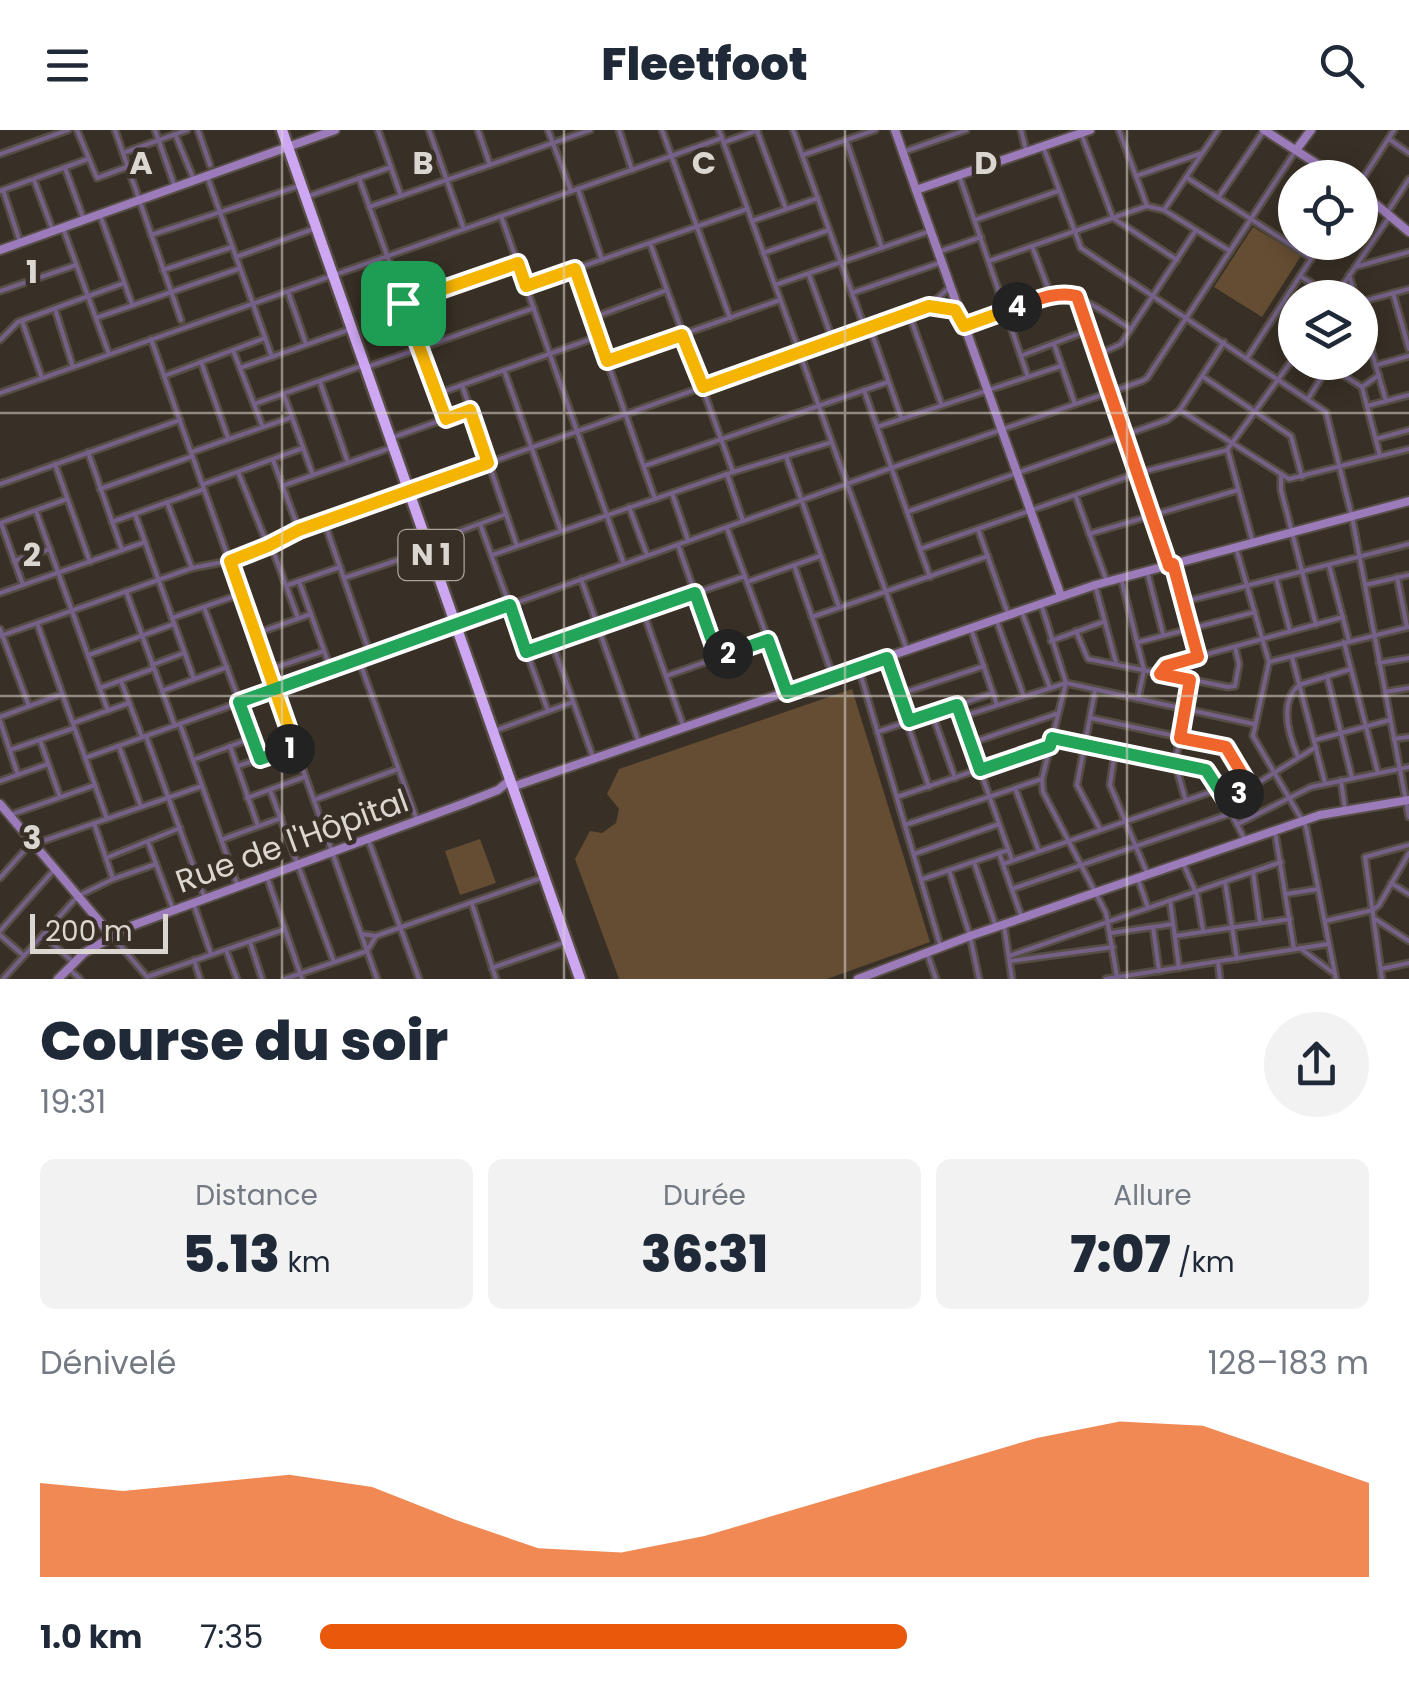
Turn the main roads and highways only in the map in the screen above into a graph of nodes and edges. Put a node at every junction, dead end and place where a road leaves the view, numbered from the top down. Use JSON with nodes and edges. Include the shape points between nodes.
{"nodes":[{"id":1,"x":282,"y":130,"type":"edge"},
{"id":2,"x":335,"y":130,"type":"edge"},
{"id":3,"x":896,"y":130,"type":"edge"},
{"id":4,"x":1311,"y":130,"type":"edge"},
{"id":5,"x":1088,"y":131,"type":"edge"},
{"id":6,"x":1266,"y":131,"type":"edge"},
{"id":7,"x":288,"y":147,"type":"junction"},
{"id":8,"x":1296,"y":150,"type":"junction"},
{"id":9,"x":1311,"y":160,"type":"edge"},
{"id":10,"x":916,"y":190,"type":"junction"},
{"id":11,"x":1378,"y":205,"type":"edge"},
{"id":12,"x":1409,"y":232,"type":"edge"},
{"id":13,"x":0,"y":250,"type":"edge"},
{"id":14,"x":1409,"y":501,"type":"edge"},
{"id":15,"x":1061,"y":596,"type":"junction"},
{"id":16,"x":512,"y":786,"type":"junction"},
{"id":17,"x":1407,"y":800,"type":"edge"},
{"id":18,"x":0,"y":804,"type":"edge"},
{"id":19,"x":111,"y":935,"type":"junction"},
{"id":20,"x":58,"y":979,"type":"edge"},
{"id":21,"x":580,"y":979,"type":"edge"},
{"id":22,"x":858,"y":979,"type":"edge"}],
"edges":[{"from":1,"to":7,"type":"highway","number":"N 1"},
{"from":2,"to":7,"type":"main road"},
{"from":3,"to":10,"type":"main road"},
{"from":4,"to":8,"type":"main road"},
{"from":5,"to":10,"type":"main road"},
{"from":6,"to":8,"type":"main road"},
{"from":7,"to":13,"type":"main road"},
{"from":7,"to":16,"type":"highway","number":"N 1"},
{"from":8,"to":9,"type":"main road"},
{"from":10,"to":15,"type":"main road"},
{"from":11,"to":12,"type":"main road"},
{"from":14,"to":15,"type":"main road"},
{"from":15,"to":16,"type":"main road"},
{"from":16,"to":19,"type":"main road","name":"Rue de l'Hôpital"},
{"from":16,"to":21,"type":"highway","number":"N 1"},
{"from":17,"to":22,"type":"main road","via":[[1303,822]]},
{"from":18,"to":19,"type":"main road"},
{"from":19,"to":20,"type":"main road","name":"Rue de l'Hôpital"}]}
